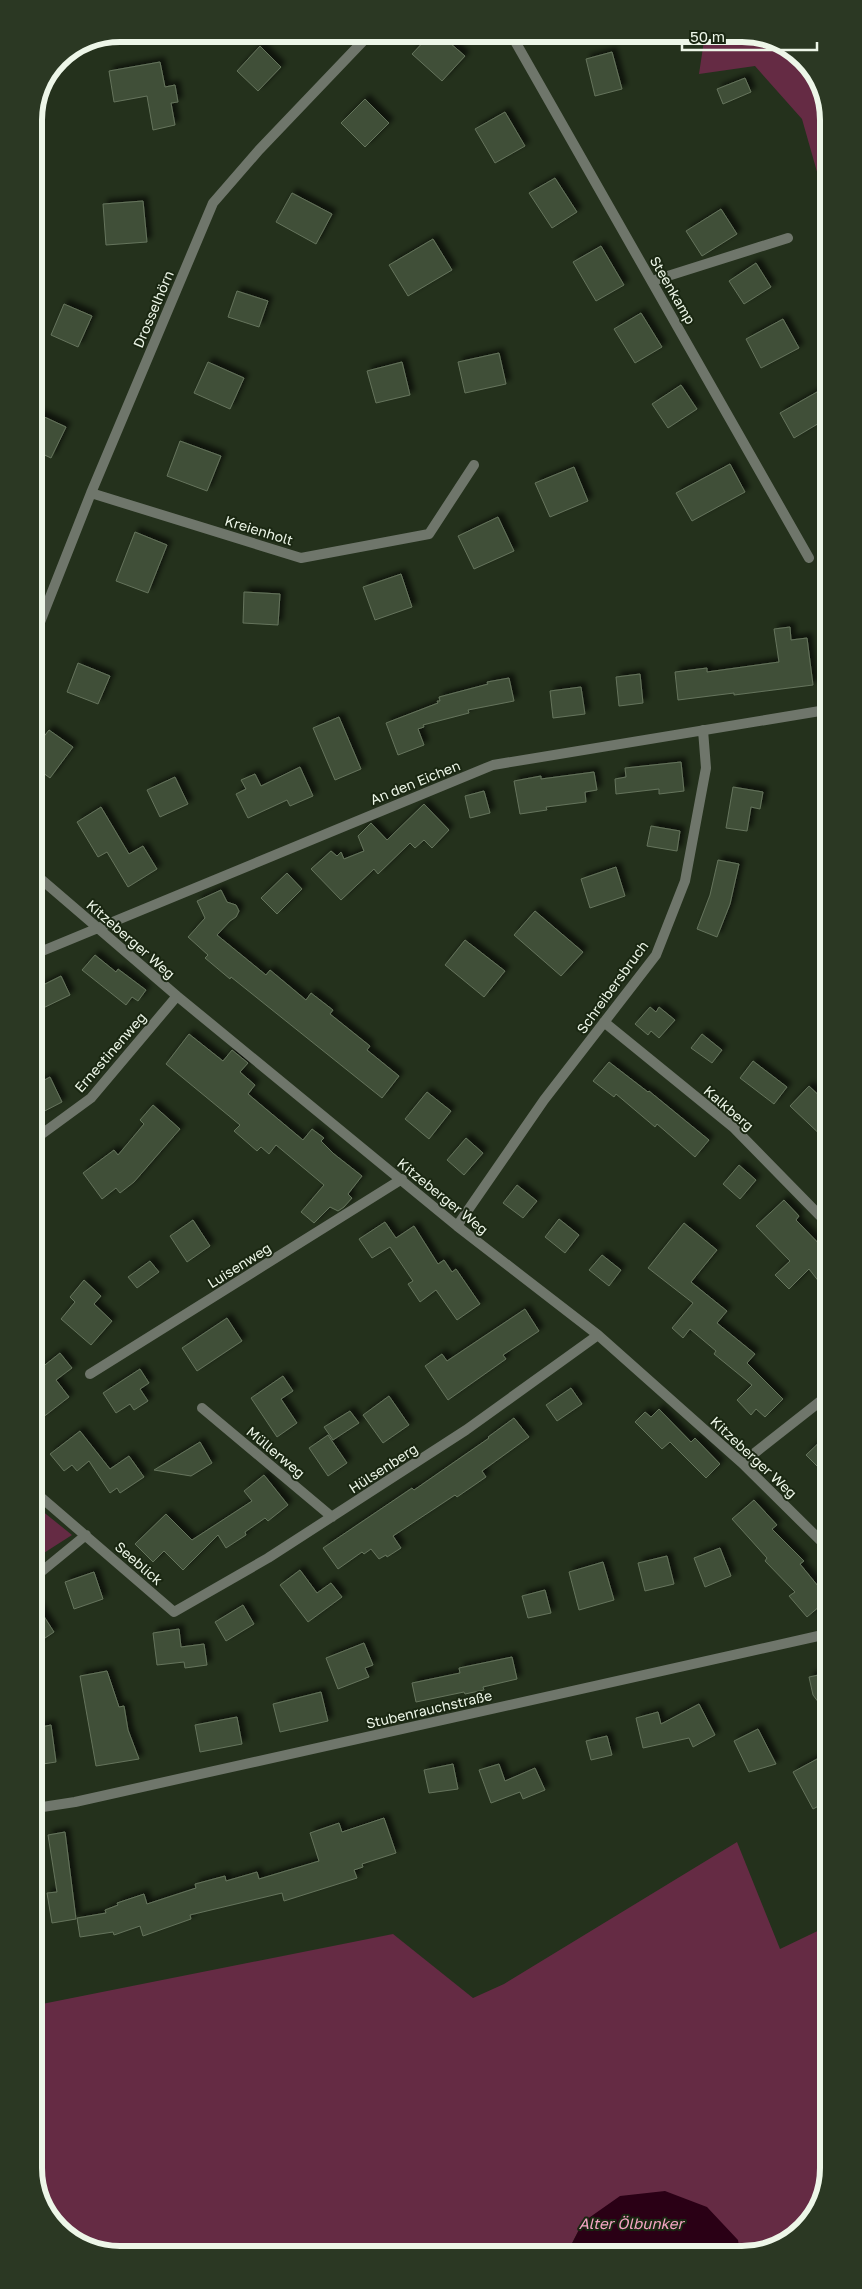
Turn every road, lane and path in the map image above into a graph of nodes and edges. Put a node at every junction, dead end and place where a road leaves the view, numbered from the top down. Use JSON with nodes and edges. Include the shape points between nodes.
{"nodes":[{"id":1,"x":362,"y":42,"type":"edge"},
{"id":2,"x":516,"y":43,"type":"edge"},
{"id":3,"x":788,"y":238,"type":"dead end"},
{"id":4,"x":652,"y":282,"type":"junction"},
{"id":5,"x":474,"y":465,"type":"dead end"},
{"id":6,"x":91,"y":493,"type":"junction"},
{"id":7,"x":809,"y":558,"type":"dead end"},
{"id":8,"x":43,"y":616,"type":"edge"},
{"id":9,"x":820,"y":711,"type":"edge"},
{"id":10,"x":703,"y":730,"type":"junction"},
{"id":11,"x":43,"y":881,"type":"edge"},
{"id":12,"x":97,"y":927,"type":"junction"},
{"id":13,"x":43,"y":951,"type":"edge"},
{"id":14,"x":177,"y":996,"type":"junction"},
{"id":15,"x":604,"y":1022,"type":"junction"},
{"id":16,"x":43,"y":1134,"type":"edge"},
{"id":17,"x":402,"y":1180,"type":"junction"},
{"id":18,"x":820,"y":1216,"type":"edge"},
{"id":19,"x":457,"y":1226,"type":"junction"},
{"id":20,"x":598,"y":1335,"type":"junction"},
{"id":21,"x":90,"y":1374,"type":"dead end"},
{"id":22,"x":820,"y":1402,"type":"edge"},
{"id":23,"x":202,"y":1408,"type":"dead end"},
{"id":24,"x":742,"y":1464,"type":"junction"},
{"id":25,"x":42,"y":1498,"type":"edge"},
{"id":26,"x":332,"y":1517,"type":"junction"},
{"id":27,"x":86,"y":1536,"type":"junction"},
{"id":28,"x":820,"y":1540,"type":"edge"},
{"id":29,"x":42,"y":1571,"type":"edge"},
{"id":30,"x":174,"y":1612,"type":"joint"},
{"id":31,"x":820,"y":1636,"type":"edge"},
{"id":32,"x":42,"y":1807,"type":"edge"}],
"edges":[{"from":1,"to":6,"type":"street","name":"Drosselhörn","via":[[213,203]]},
{"from":2,"to":4,"type":"street","name":"Steenkamp"},
{"from":3,"to":4,"type":"street"},
{"from":4,"to":7,"type":"street","name":"Steenkamp"},
{"from":5,"to":6,"type":"street","name":"Kreienholt","via":[[429,534],[301,558]]},
{"from":6,"to":8,"type":"street","name":"Drosselhörn"},
{"from":9,"to":10,"type":"street","name":"An den Eichen"},
{"from":10,"to":12,"type":"street","name":"An den Eichen","via":[[493,765]]},
{"from":10,"to":15,"type":"street","name":"Schreibersbruch","via":[[706,768],[685,880],[656,955]]},
{"from":11,"to":12,"type":"street","name":"Kitzeberger Weg"},
{"from":12,"to":13,"type":"street","name":"An den Eichen"},
{"from":12,"to":14,"type":"street","name":"Kitzeberger Weg"},
{"from":14,"to":16,"type":"street","name":"Ernestinenweg","via":[[91,1098]]},
{"from":14,"to":17,"type":"street","name":"Kitzeberger Weg"},
{"from":15,"to":18,"type":"street","name":"Kalkberg","via":[[733,1127]]},
{"from":15,"to":19,"type":"street","name":"Schreibersbruch","via":[[544,1100]]},
{"from":17,"to":19,"type":"street","name":"Kitzeberger Weg"},
{"from":17,"to":21,"type":"street","name":"Luisenweg"},
{"from":19,"to":20,"type":"street","name":"Kitzeberger Weg"},
{"from":20,"to":24,"type":"street","name":"Kitzeberger Weg"},
{"from":20,"to":26,"type":"street","name":"Hülsenberg","via":[[466,1430]]},
{"from":22,"to":24,"type":"street"},
{"from":23,"to":26,"type":"street","name":"Müllerweg"},
{"from":24,"to":28,"type":"street","name":"Kitzeberger Weg"},
{"from":25,"to":27,"type":"street","name":"Seeblick"},
{"from":26,"to":30,"type":"street","name":"Hülsenberg"},
{"from":27,"to":29,"type":"street"},
{"from":27,"to":30,"type":"street","name":"Seeblick"},
{"from":31,"to":32,"type":"street","name":"Stubenrauchstraße"}]}
